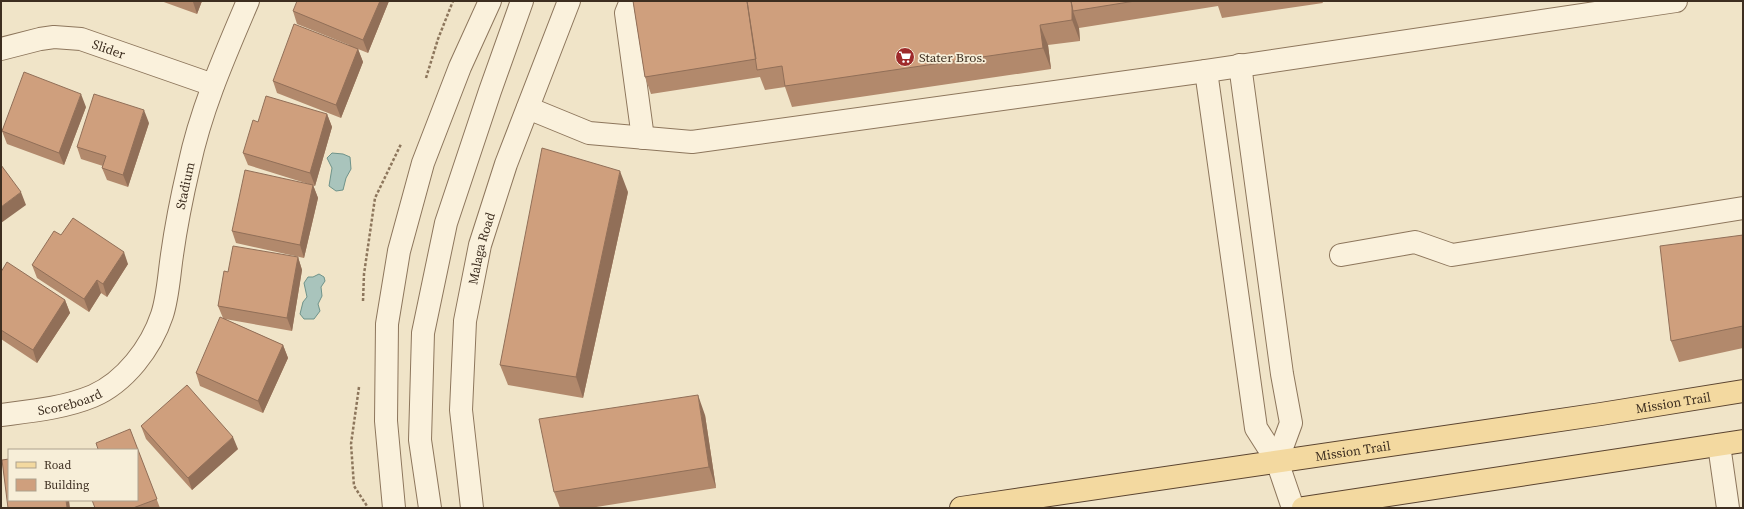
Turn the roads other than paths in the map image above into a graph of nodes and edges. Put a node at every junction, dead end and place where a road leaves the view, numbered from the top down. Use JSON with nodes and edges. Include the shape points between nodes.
{"nodes":[{"id":1,"x":248,"y":1,"type":"edge"},
{"id":2,"x":490,"y":1,"type":"edge"},
{"id":3,"x":522,"y":1,"type":"edge"},
{"id":4,"x":569,"y":1,"type":"edge"},
{"id":5,"x":631,"y":1,"type":"edge"},
{"id":6,"x":1676,"y":1,"type":"edge"},
{"id":7,"x":1,"y":49,"type":"edge"},
{"id":8,"x":1240,"y":65,"type":"junction"},
{"id":9,"x":1206,"y":71,"type":"junction"},
{"id":10,"x":213,"y":85,"type":"junction"},
{"id":11,"x":528,"y":108,"type":"junction"},
{"id":12,"x":644,"y":138,"type":"junction"},
{"id":13,"x":1743,"y":208,"type":"edge"},
{"id":14,"x":1341,"y":255,"type":"dead end"},
{"id":15,"x":130,"y":369,"type":"joint"},
{"id":16,"x":1743,"y":391,"type":"edge"},
{"id":17,"x":1,"y":415,"type":"edge"},
{"id":18,"x":1743,"y":441,"type":"edge"},
{"id":19,"x":1719,"y":445,"type":"junction"},
{"id":20,"x":1277,"y":461,"type":"junction"},
{"id":21,"x":394,"y":508,"type":"edge"},
{"id":22,"x":430,"y":508,"type":"edge"},
{"id":23,"x":472,"y":508,"type":"edge"},
{"id":24,"x":961,"y":508,"type":"edge"},
{"id":25,"x":1293,"y":508,"type":"edge"},
{"id":26,"x":1303,"y":508,"type":"edge"},
{"id":27,"x":1728,"y":508,"type":"edge"}],
"edges":[{"from":1,"to":10,"type":"street","name":"Stadium"},
{"from":2,"to":21,"type":"street","via":[[460,67],[423,163],[399,251],[387,324],[386,421]]},
{"from":3,"to":22,"type":"street","via":[[446,223],[423,333],[420,440]]},
{"from":4,"to":11,"type":"street","name":"Malaga Road"},
{"from":5,"to":12,"type":"street","via":[[626,13]]},
{"from":6,"to":8,"type":"street"},
{"from":7,"to":10,"type":"street","name":"Slider","via":[[47,38],[67,37]]},
{"from":8,"to":9,"type":"street"},
{"from":8,"to":20,"type":"street","via":[[1291,423]]},
{"from":9,"to":12,"type":"street","via":[[692,142]]},
{"from":9,"to":20,"type":"street","via":[[1256,428]]},
{"from":10,"to":15,"type":"street","name":"Stadium","via":[[189,166],[162,315],[144,350]]},
{"from":11,"to":12,"type":"street","via":[[589,133]]},
{"from":11,"to":23,"type":"street","name":"Malaga Road","via":[[506,164],[480,244],[465,321],[461,410]]},
{"from":13,"to":14,"type":"street","via":[[1452,255],[1415,242]]},
{"from":15,"to":17,"type":"street","name":"Scoreboard","via":[[106,388],[77,402]]},
{"from":16,"to":20,"type":"main road","name":"Mission Trail"},
{"from":18,"to":19,"type":"main road"},
{"from":19,"to":26,"type":"main road"},
{"from":19,"to":27,"type":"street"},
{"from":20,"to":24,"type":"main road","name":"Mission Trail"},
{"from":20,"to":25,"type":"street"}]}
